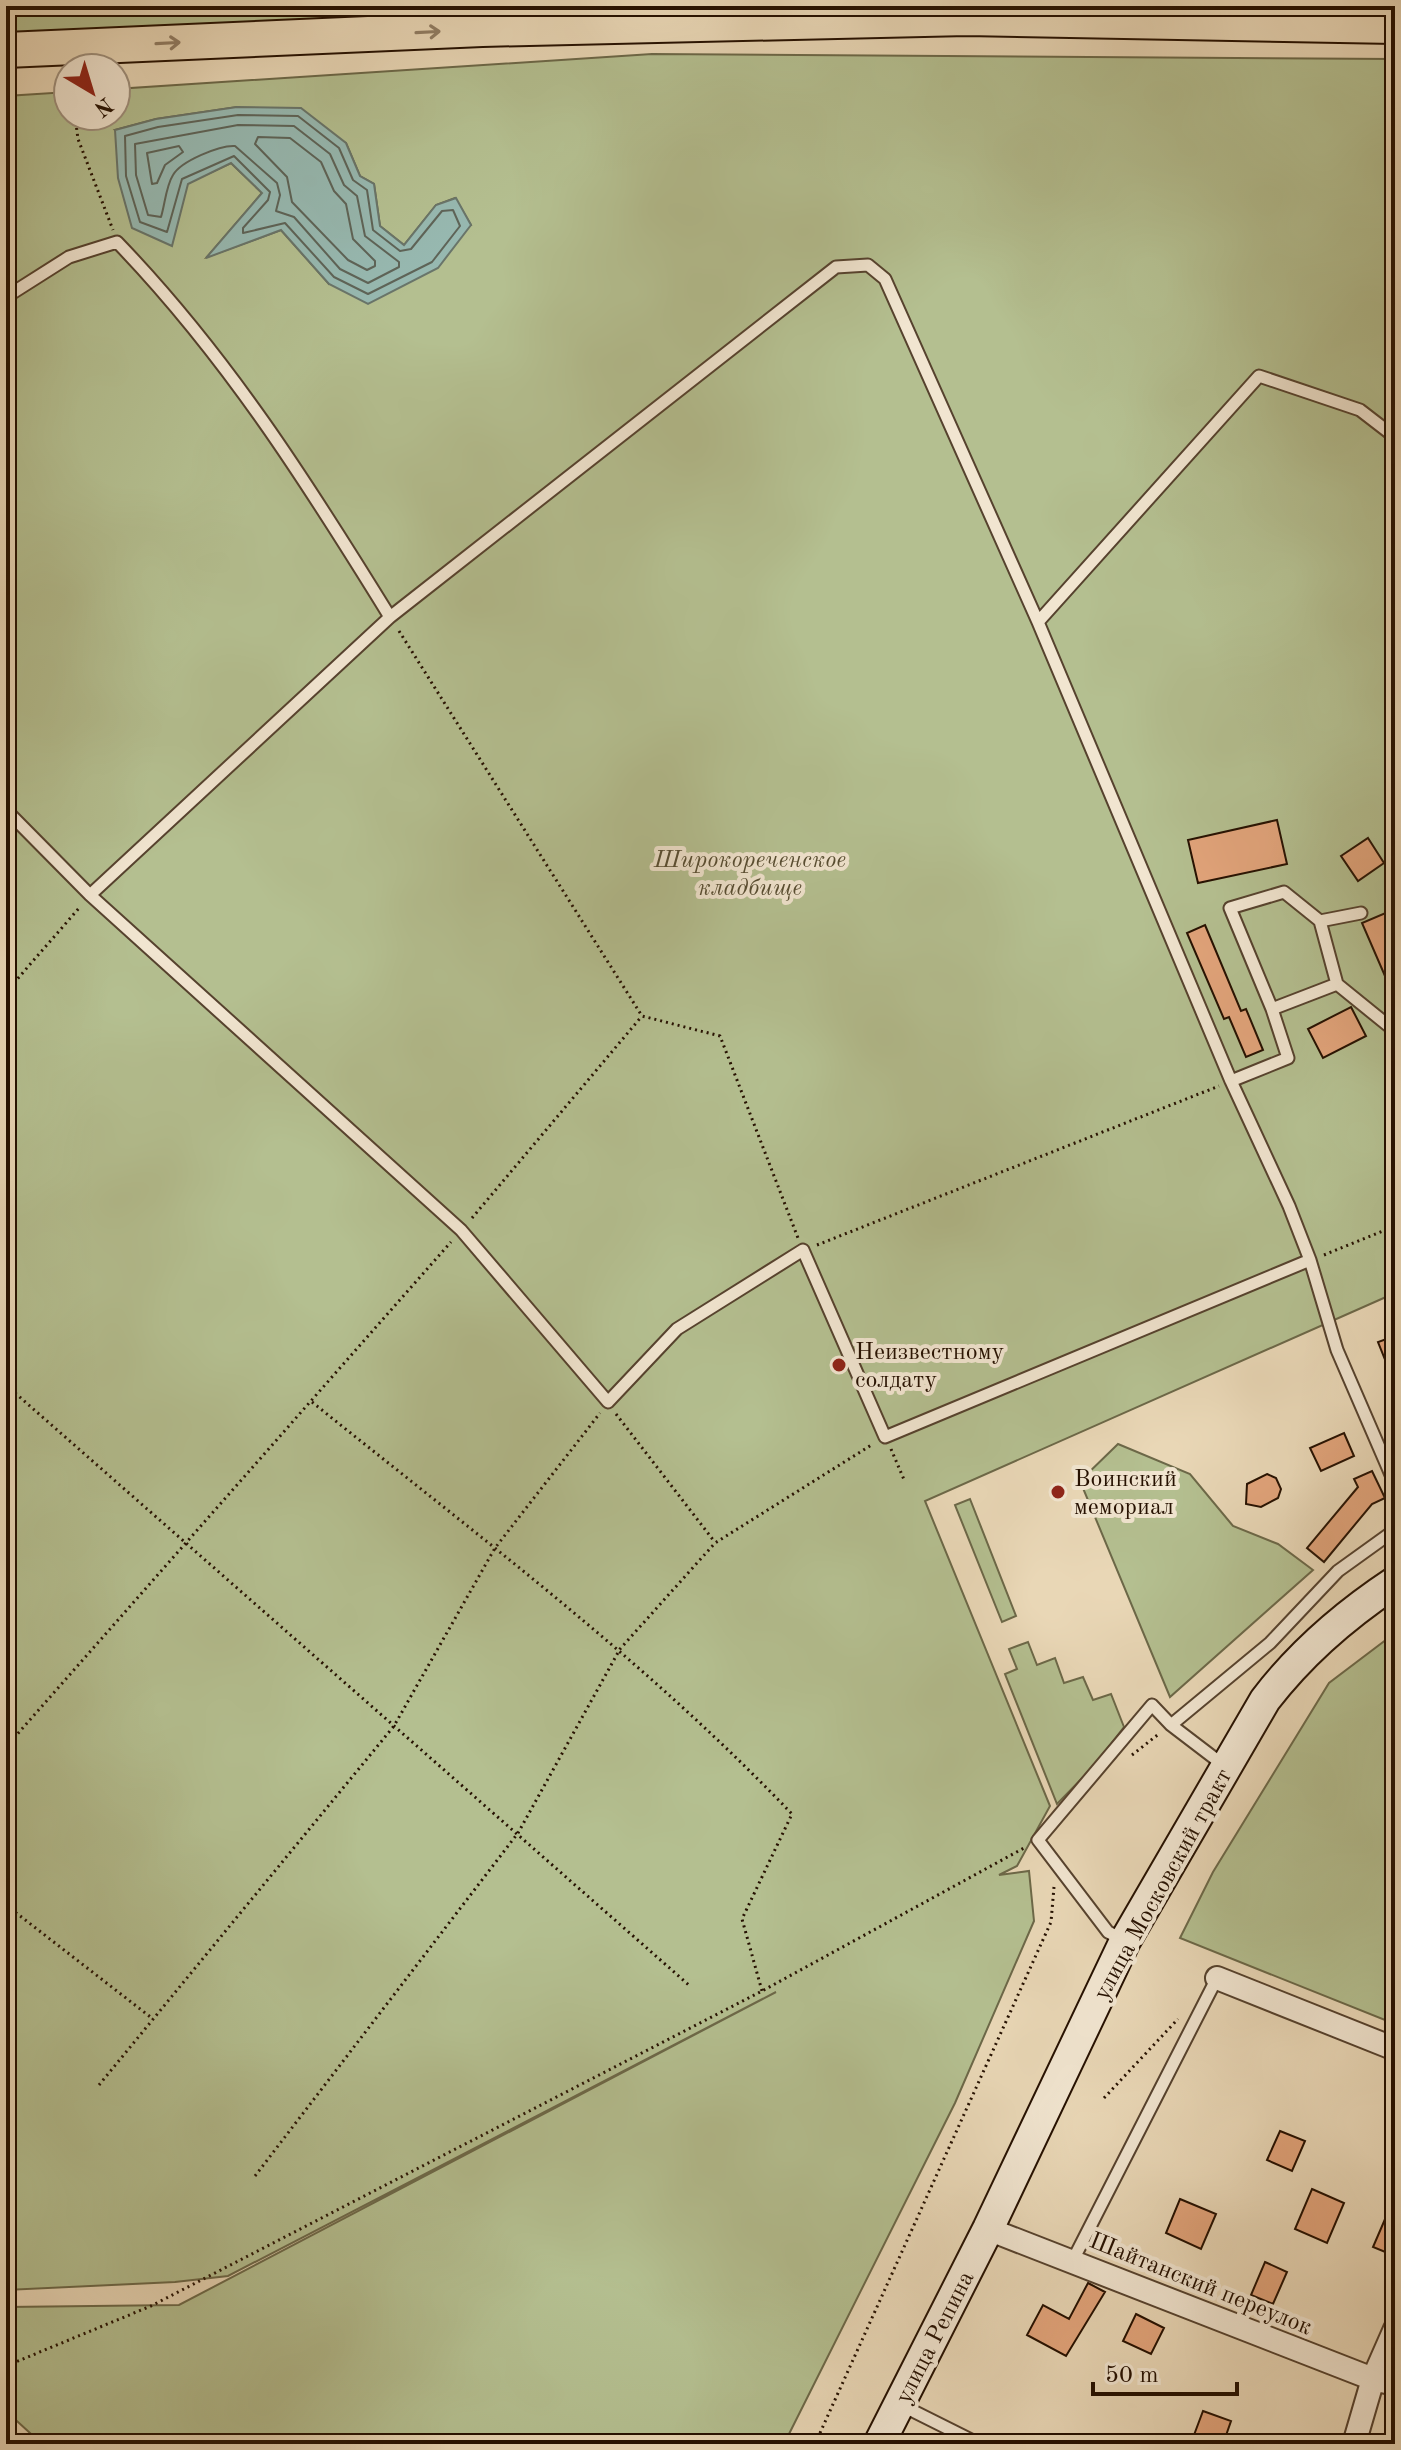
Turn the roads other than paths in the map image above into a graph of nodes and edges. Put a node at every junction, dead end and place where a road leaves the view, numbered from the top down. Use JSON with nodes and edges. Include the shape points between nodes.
{"nodes":[{"id":1,"x":1395,"y":26,"type":"edge"},
{"id":2,"x":6,"y":50,"type":"edge"},
{"id":3,"x":6,"y":297,"type":"edge"},
{"id":4,"x":1395,"y":437,"type":"edge"},
{"id":5,"x":390,"y":617,"type":"junction"},
{"id":6,"x":1038,"y":622,"type":"junction"},
{"id":7,"x":6,"y":810,"type":"edge"},
{"id":8,"x":90,"y":895,"type":"junction"},
{"id":9,"x":1361,"y":913,"type":"dead end"},
{"id":10,"x":1320,"y":921,"type":"junction"},
{"id":11,"x":1337,"y":984,"type":"junction"},
{"id":12,"x":1272,"y":1009,"type":"junction"},
{"id":13,"x":1395,"y":1025,"type":"edge"},
{"id":14,"x":1231,"y":1081,"type":"junction"},
{"id":15,"x":1310,"y":1260,"type":"junction"},
{"id":16,"x":1395,"y":1484,"type":"edge"},
{"id":17,"x":1395,"y":1530,"type":"edge"},
{"id":18,"x":1395,"y":1582,"type":"edge"},
{"id":19,"x":1171,"y":1725,"type":"junction"},
{"id":20,"x":1226,"y":1767,"type":"junction"},
{"id":21,"x":1125,"y":1941,"type":"junction"},
{"id":22,"x":1217,"y":1978,"type":"joint"},
{"id":23,"x":1395,"y":2049,"type":"edge"},
{"id":24,"x":988,"y":2229,"type":"junction"},
{"id":25,"x":1073,"y":2260,"type":"junction"},
{"id":26,"x":1395,"y":2329,"type":"edge"},
{"id":27,"x":1373,"y":2379,"type":"junction"},
{"id":28,"x":1395,"y":2384,"type":"edge"},
{"id":29,"x":900,"y":2405,"type":"junction"},
{"id":30,"x":879,"y":2444,"type":"edge"},
{"id":31,"x":979,"y":2444,"type":"edge"},
{"id":32,"x":1354,"y":2444,"type":"edge"}],
"edges":[{"from":2,"to":1,"type":"main road","one_way":true,"via":[[482,29],[967,18]]},
{"from":3,"to":5,"type":"lane","via":[[69,257],[117,242],[171,298],[291,456]]},
{"from":4,"to":6,"type":"lane","via":[[1360,410],[1259,376]]},
{"from":5,"to":6,"type":"lane","via":[[836,267],[868,265],[885,279]]},
{"from":5,"to":8,"type":"lane"},
{"from":6,"to":14,"type":"lane"},
{"from":7,"to":8,"type":"lane"},
{"from":8,"to":15,"type":"lane","via":[[461,1230],[608,1402],[677,1329],[803,1250],[885,1437]]},
{"from":9,"to":10,"type":"lane"},
{"from":10,"to":11,"type":"lane"},
{"from":10,"to":12,"type":"lane","via":[[1284,892],[1230,908]]},
{"from":11,"to":12,"type":"lane"},
{"from":11,"to":13,"type":"lane","via":[[1390,1027]]},
{"from":12,"to":14,"type":"lane","via":[[1288,1058]]},
{"from":14,"to":15,"type":"lane"},
{"from":15,"to":16,"type":"lane","via":[[1337,1350]]},
{"from":17,"to":19,"type":"lane","via":[[1338,1571],[1270,1643]]},
{"from":18,"to":20,"type":"main road","name":"улица Московский тракт","via":[[1292,1665]]},
{"from":19,"to":20,"type":"lane"},
{"from":19,"to":21,"type":"lane","via":[[1152,1705],[1038,1840],[1108,1932]]},
{"from":20,"to":21,"type":"main road","name":"улица Московский тракт"},
{"from":21,"to":24,"type":"main road","name":"улица Московский тракт"},
{"from":22,"to":23,"type":"street"},
{"from":22,"to":25,"type":"lane"},
{"from":24,"to":25,"type":"street","name":"Шайтанский переулок"},
{"from":24,"to":29,"type":"main road","name":"улица Репина"},
{"from":25,"to":27,"type":"street","name":"Шайтанский переулок"},
{"from":26,"to":27,"type":"street"},
{"from":27,"to":28,"type":"street","name":"Шайтанский переулок"},
{"from":27,"to":32,"type":"street"},
{"from":29,"to":30,"type":"main road","name":"улица Репина"},
{"from":29,"to":31,"type":"lane"}]}
